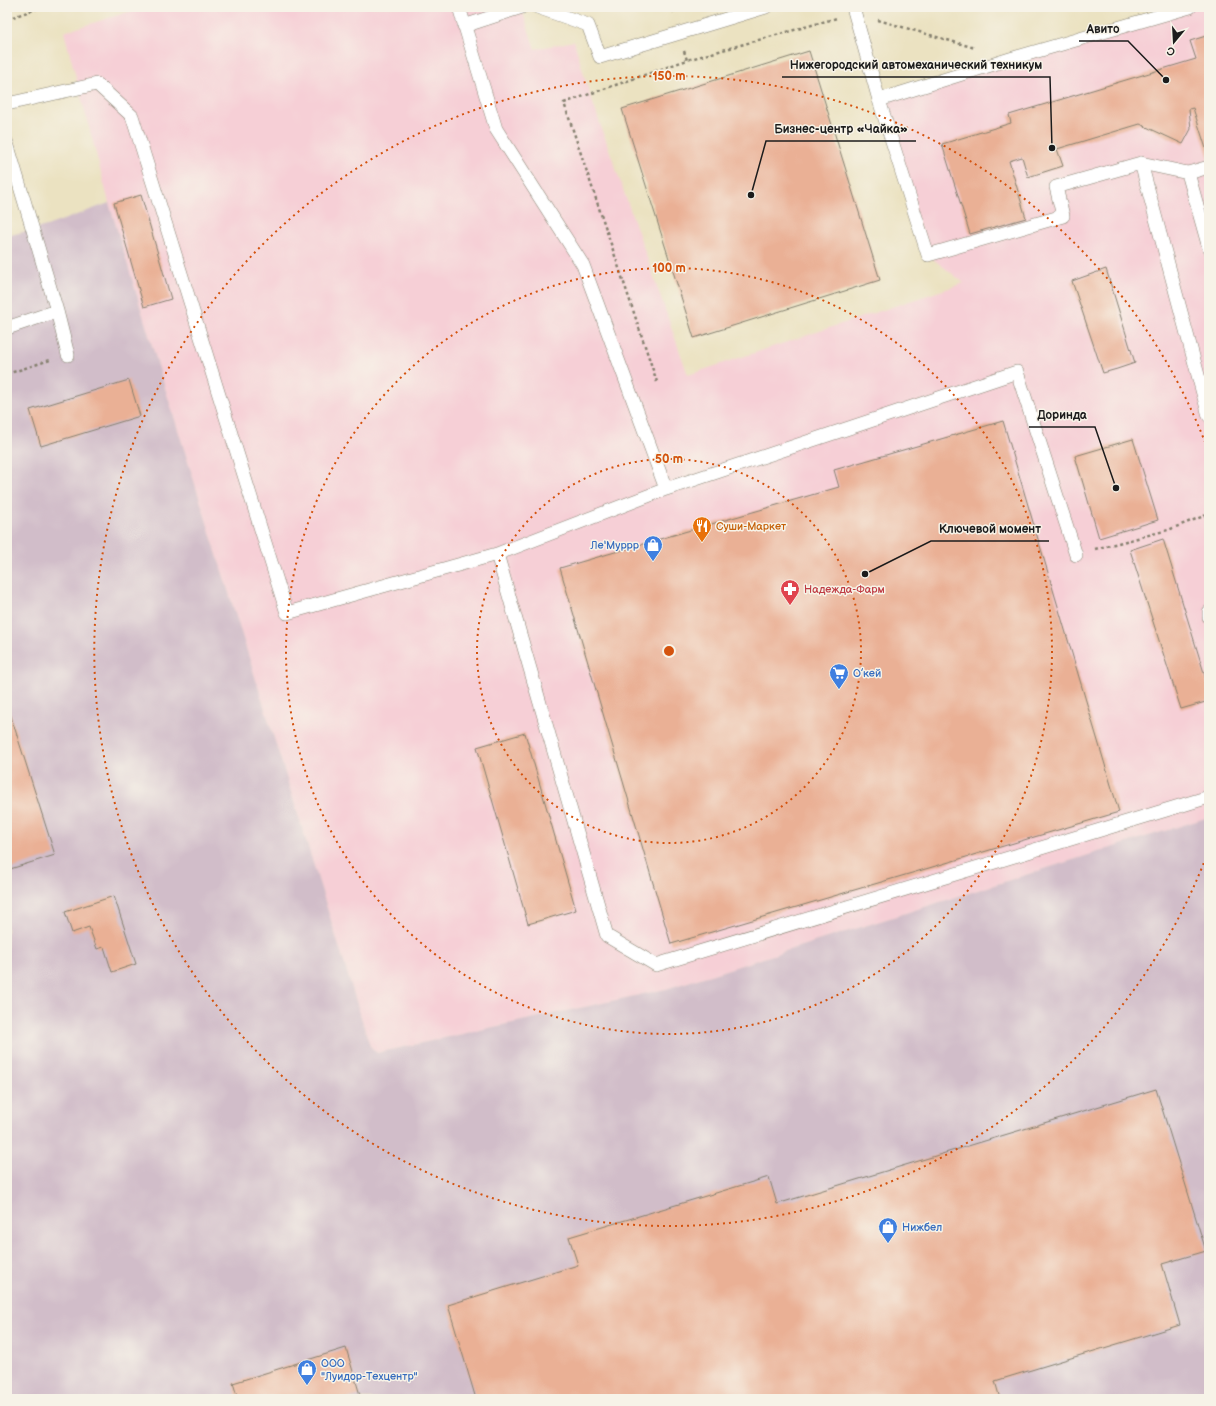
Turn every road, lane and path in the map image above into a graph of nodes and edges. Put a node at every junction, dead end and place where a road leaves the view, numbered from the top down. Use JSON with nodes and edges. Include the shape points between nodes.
{"nodes":[{"id":1,"x":42,"y":7,"type":"edge"},
{"id":2,"x":459,"y":7,"type":"edge"},
{"id":3,"x":522,"y":7,"type":"edge"},
{"id":4,"x":537,"y":7,"type":"edge"},
{"id":5,"x":766,"y":7,"type":"edge"},
{"id":6,"x":853,"y":7,"type":"edge"},
{"id":7,"x":1190,"y":7,"type":"edge"},
{"id":8,"x":7,"y":19,"type":"edge"},
{"id":9,"x":464,"y":26,"type":"junction"},
{"id":10,"x":687,"y":60,"type":"dead end"},
{"id":11,"x":879,"y":100,"type":"junction"},
{"id":12,"x":7,"y":104,"type":"edge"},
{"id":13,"x":7,"y":143,"type":"edge"},
{"id":14,"x":1141,"y":163,"type":"junction"},
{"id":15,"x":1209,"y":167,"type":"edge"},
{"id":16,"x":1188,"y":173,"type":"junction"},
{"id":17,"x":1209,"y":248,"type":"edge"},
{"id":18,"x":57,"y":311,"type":"junction"},
{"id":19,"x":7,"y":328,"type":"edge"},
{"id":20,"x":68,"y":355,"type":"joint"},
{"id":21,"x":7,"y":374,"type":"edge"},
{"id":22,"x":657,"y":382,"type":"dead end"},
{"id":23,"x":1209,"y":416,"type":"edge"},
{"id":24,"x":666,"y":489,"type":"junction"},
{"id":25,"x":1209,"y":514,"type":"edge"},
{"id":26,"x":497,"y":554,"type":"junction"},
{"id":27,"x":1076,"y":555,"type":"joint"},
{"id":28,"x":1209,"y":797,"type":"edge"}],
"edges":[{"from":1,"to":8,"type":"path"},
{"from":2,"to":9,"type":"lane"},
{"from":3,"to":9,"type":"lane"},
{"from":4,"to":5,"type":"lane","via":[[588,25],[600,57]]},
{"from":6,"to":11,"type":"lane"},
{"from":7,"to":11,"type":"lane","via":[[1010,58]]},
{"from":9,"to":24,"type":"lane","via":[[496,129],[583,265]]},
{"from":10,"to":22,"type":"path","via":[[564,103]]},
{"from":11,"to":14,"type":"lane","via":[[928,255],[1063,216],[1056,187]]},
{"from":12,"to":26,"type":"lane","via":[[97,84],[132,116],[287,613]]},
{"from":13,"to":18,"type":"lane"},
{"from":14,"to":16,"type":"lane"},
{"from":14,"to":23,"type":"lane"},
{"from":15,"to":16,"type":"lane"},
{"from":16,"to":17,"type":"lane"},
{"from":18,"to":19,"type":"lane"},
{"from":18,"to":20,"type":"lane"},
{"from":20,"to":21,"type":"path"},
{"from":24,"to":26,"type":"lane"},
{"from":24,"to":27,"type":"lane","via":[[1017,372]]},
{"from":25,"to":27,"type":"path","via":[[1168,530]]},
{"from":26,"to":28,"type":"lane","via":[[607,936],[656,965]]}]}
